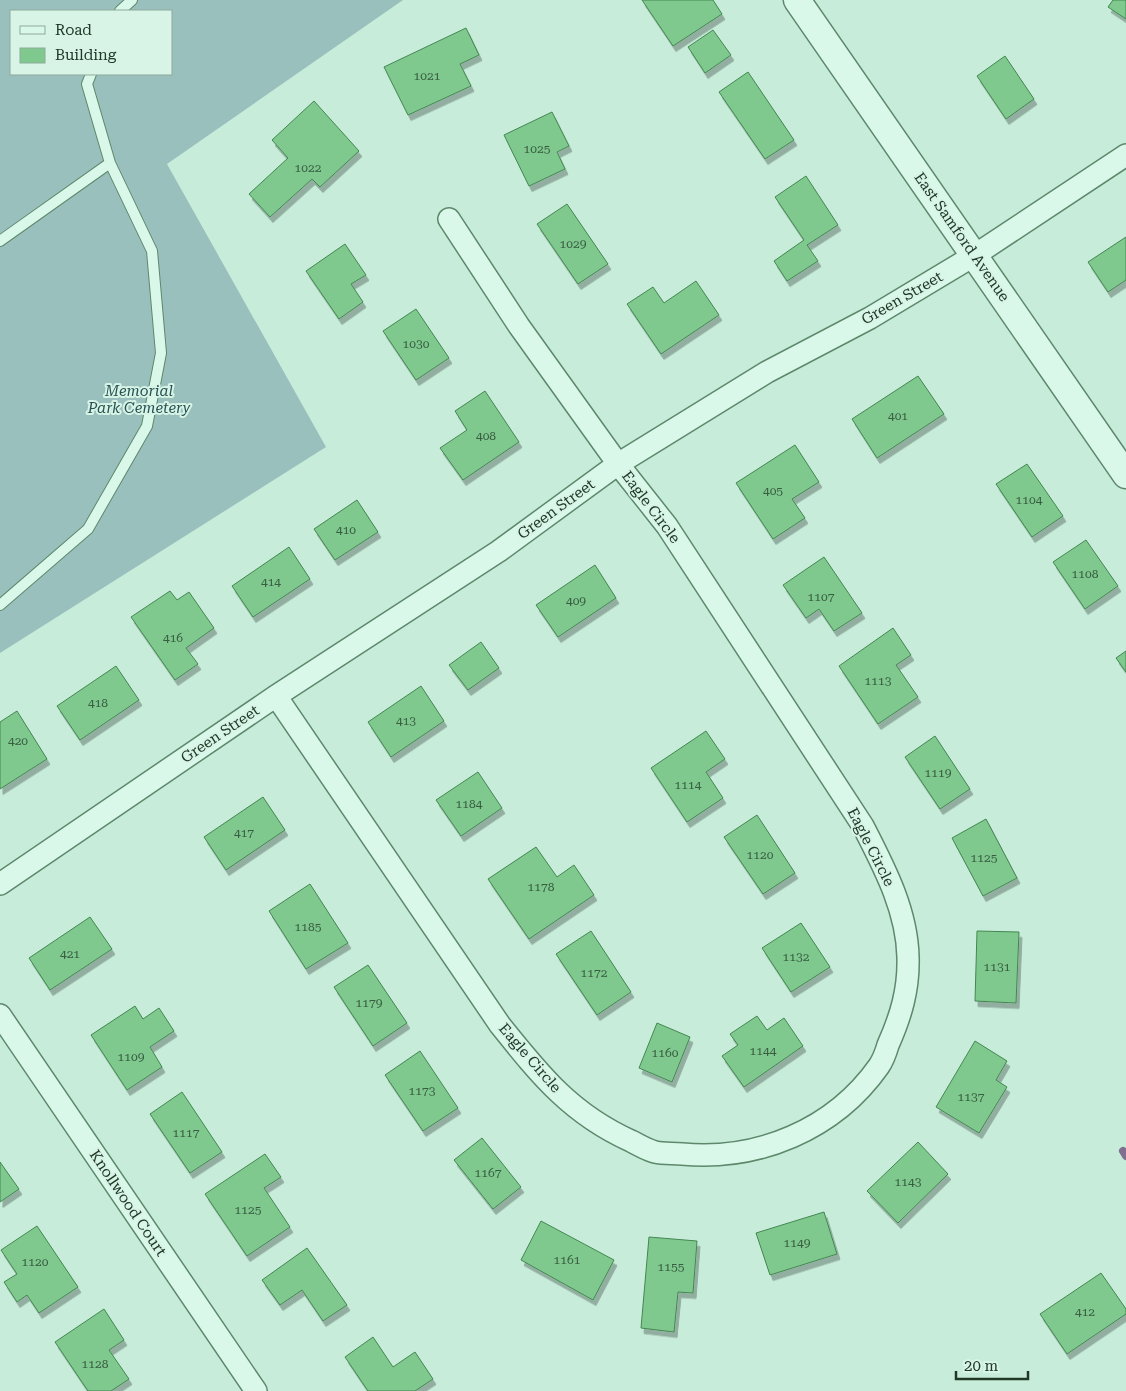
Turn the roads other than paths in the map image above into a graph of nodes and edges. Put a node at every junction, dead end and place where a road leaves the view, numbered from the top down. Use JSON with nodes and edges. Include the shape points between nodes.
{"nodes":[{"id":1,"x":132,"y":0,"type":"edge"},
{"id":2,"x":797,"y":0,"type":"edge"},
{"id":3,"x":121,"y":10,"type":"edge"},
{"id":4,"x":91,"y":75,"type":"edge"},
{"id":5,"x":1126,"y":155,"type":"edge"},
{"id":6,"x":110,"y":162,"type":"junction"},
{"id":7,"x":449,"y":219,"type":"dead end"},
{"id":8,"x":0,"y":241,"type":"edge"},
{"id":9,"x":975,"y":255,"type":"junction"},
{"id":10,"x":618,"y":464,"type":"junction"},
{"id":11,"x":1126,"y":475,"type":"edge"},
{"id":12,"x":0,"y":605,"type":"edge"},
{"id":13,"x":276,"y":696,"type":"junction"},
{"id":14,"x":0,"y":884,"type":"edge"},
{"id":15,"x":0,"y":1015,"type":"edge"},
{"id":16,"x":256,"y":1391,"type":"edge"}],
"edges":[{"from":1,"to":3,"type":"lane"},
{"from":2,"to":9,"type":"street","name":"East Samford Avenue"},
{"from":4,"to":6,"type":"lane","via":[[87,84]]},
{"from":5,"to":9,"type":"street","name":"Green Street"},
{"from":6,"to":8,"type":"lane"},
{"from":6,"to":12,"type":"lane","via":[[152,251],[161,354],[147,426],[88,529]]},
{"from":7,"to":10,"type":"street","name":"Eagle Circle","via":[[519,326]]},
{"from":9,"to":10,"type":"street","name":"Green Street","via":[[870,318],[767,372]]},
{"from":9,"to":11,"type":"street","name":"East Samford Avenue"},
{"from":10,"to":13,"type":"street","name":"Green Street","via":[[499,551]]},
{"from":10,"to":13,"type":"street","name":"Eagle Circle","via":[[667,526],[863,826],[888,874],[904,928],[908,956],[902,1013],[880,1065],[843,1107],[793,1137],[739,1154],[711,1156],[655,1152],[602,1128],[536,1071],[500,1025]]},
{"from":13,"to":14,"type":"street","name":"Green Street"},
{"from":15,"to":16,"type":"street","name":"Knollwood Court"}]}
